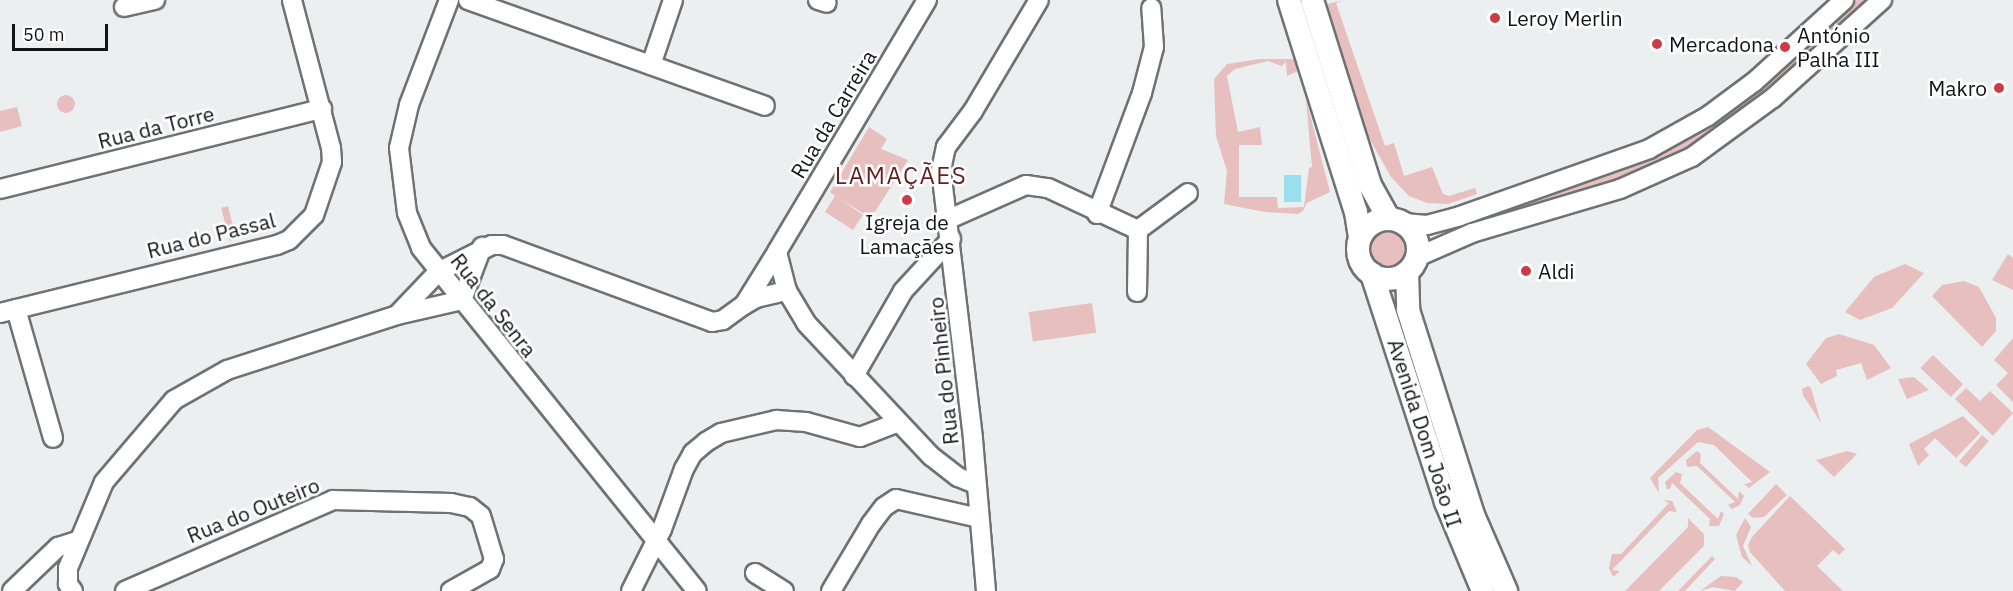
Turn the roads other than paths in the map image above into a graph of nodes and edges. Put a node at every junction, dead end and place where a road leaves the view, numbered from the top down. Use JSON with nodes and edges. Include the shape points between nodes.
{"nodes":[{"id":1,"x":155,"y":0,"type":"edge"},
{"id":2,"x":292,"y":0,"type":"edge"},
{"id":3,"x":449,"y":0,"type":"edge"},
{"id":4,"x":468,"y":0,"type":"edge"},
{"id":5,"x":673,"y":0,"type":"edge"},
{"id":6,"x":927,"y":0,"type":"edge"},
{"id":7,"x":1039,"y":0,"type":"edge"},
{"id":8,"x":1289,"y":0,"type":"edge"},
{"id":9,"x":1312,"y":0,"type":"edge"},
{"id":10,"x":1844,"y":0,"type":"edge"},
{"id":11,"x":1882,"y":0,"type":"edge"},
{"id":12,"x":124,"y":7,"type":"dead end"},
{"id":13,"x":1151,"y":8,"type":"dead end"},
{"id":14,"x":651,"y":65,"type":"junction"},
{"id":15,"x":765,"y":106,"type":"dead end"},
{"id":16,"x":322,"y":109,"type":"junction"},
{"id":17,"x":0,"y":189,"type":"edge"},
{"id":18,"x":1188,"y":193,"type":"dead end"},
{"id":19,"x":1096,"y":214,"type":"junction"},
{"id":20,"x":950,"y":219,"type":"junction"},
{"id":21,"x":1397,"y":221,"type":"junction"},
{"id":22,"x":1138,"y":230,"type":"junction"},
{"id":23,"x":1360,"y":238,"type":"junction"},
{"id":24,"x":951,"y":239,"type":"junction"},
{"id":25,"x":482,"y":247,"type":"junction"},
{"id":26,"x":777,"y":252,"type":"junction"},
{"id":27,"x":1412,"y":265,"type":"junction"},
{"id":28,"x":438,"y":272,"type":"junction"},
{"id":29,"x":1372,"y":274,"type":"junction"},
{"id":30,"x":787,"y":291,"type":"junction"},
{"id":31,"x":1137,"y":292,"type":"dead end"},
{"id":32,"x":462,"y":300,"type":"junction"},
{"id":33,"x":744,"y":305,"type":"junction"},
{"id":34,"x":8,"y":311,"type":"edge"},
{"id":35,"x":397,"y":315,"type":"junction"},
{"id":36,"x":854,"y":376,"type":"junction"},
{"id":37,"x":897,"y":423,"type":"junction"},
{"id":38,"x":53,"y":438,"type":"dead end"},
{"id":39,"x":975,"y":484,"type":"junction"},
{"id":40,"x":980,"y":518,"type":"junction"},
{"id":41,"x":79,"y":540,"type":"junction"},
{"id":42,"x":655,"y":542,"type":"junction"},
{"id":43,"x":755,"y":573,"type":"dead end"},
{"id":44,"x":12,"y":591,"type":"edge"},
{"id":45,"x":73,"y":591,"type":"edge"},
{"id":46,"x":125,"y":591,"type":"edge"},
{"id":47,"x":451,"y":591,"type":"edge"},
{"id":48,"x":631,"y":591,"type":"edge"},
{"id":49,"x":697,"y":591,"type":"edge"},
{"id":50,"x":784,"y":591,"type":"edge"},
{"id":51,"x":831,"y":591,"type":"edge"},
{"id":52,"x":986,"y":591,"type":"edge"},
{"id":53,"x":1483,"y":591,"type":"edge"},
{"id":54,"x":1506,"y":591,"type":"edge"}],
"edges":[{"from":1,"to":12,"type":"street"},
{"from":2,"to":16,"type":"street","name":"Rua do Passal"},
{"from":3,"to":28,"type":"street","name":"Rua da Senra","via":[[409,105],[399,148],[407,213],[421,248]]},
{"from":4,"to":14,"type":"street"},
{"from":5,"to":14,"type":"street"},
{"from":6,"to":26,"type":"street","name":"Rua da Carreira"},
{"from":7,"to":20,"type":"street","name":"Rua do Pinheiro","via":[[973,111],[946,147],[941,170]]},
{"from":8,"to":23,"type":"main road","name":"Avenida Dom João II","via":[[1356,212]]},
{"from":9,"to":21,"type":"main road","name":"Avenida Dom João II","via":[[1370,184]]},
{"from":10,"to":21,"type":"street","via":[[1754,82],[1708,116],[1649,149],[1611,166],[1445,220]]},
{"from":11,"to":27,"type":"street","via":[[1773,98],[1692,157],[1620,189],[1472,233]]},
{"from":13,"to":19,"type":"street","via":[[1154,47],[1138,104]]},
{"from":14,"to":15,"type":"street"},
{"from":16,"to":17,"type":"street","name":"Rua da Torre"},
{"from":16,"to":34,"type":"street","name":"Rua do Passal","via":[[332,162],[314,215],[289,240]]},
{"from":18,"to":22,"type":"street"},
{"from":19,"to":20,"type":"street","via":[[1048,188],[1026,185]]},
{"from":19,"to":22,"type":"street"},
{"from":20,"to":24,"type":"street","name":"Rua do Pinheiro"},
{"from":21,"to":23,"type":"main road","via":[[1375,222]]},
{"from":21,"to":27,"type":"main road","name":"Avenida Dom João II","via":[[1414,235]]},
{"from":22,"to":31,"type":"street"},
{"from":23,"to":29,"type":"main road","name":"Avenida Dom João II","via":[[1358,255]]},
{"from":24,"to":36,"type":"street","via":[[903,291]]},
{"from":24,"to":39,"type":"street","name":"Rua do Pinheiro"},
{"from":25,"to":28,"type":"street"},
{"from":25,"to":32,"type":"street"},
{"from":25,"to":33,"type":"street","via":[[503,245],[712,322],[723,320]]},
{"from":26,"to":30,"type":"street"},
{"from":26,"to":33,"type":"street","name":"Rua da Carreira"},
{"from":27,"to":29,"type":"main road","via":[[1391,279]]},
{"from":27,"to":54,"type":"main road","name":"Avenida Dom João II","via":[[1408,310],[1473,515]]},
{"from":28,"to":32,"type":"street","name":"Rua da Senra"},
{"from":28,"to":35,"type":"street"},
{"from":29,"to":53,"type":"main road","name":"Avenida Dom João II","via":[[1446,502]]},
{"from":30,"to":33,"type":"street"},
{"from":30,"to":36,"type":"street","via":[[806,323]]},
{"from":32,"to":35,"type":"street"},
{"from":32,"to":42,"type":"street","name":"Rua da Senra"},
{"from":34,"to":38,"type":"street"},
{"from":35,"to":41,"type":"street","via":[[227,370],[184,394],[120,459],[104,482]]},
{"from":36,"to":37,"type":"street"},
{"from":37,"to":39,"type":"street","via":[[931,456],[958,477]]},
{"from":37,"to":42,"type":"street","via":[[860,437],[806,422],[776,420],[721,433],[688,461]]},
{"from":39,"to":40,"type":"street","name":"Rua do Pinheiro"},
{"from":40,"to":51,"type":"street","via":[[896,499],[871,524]]},
{"from":40,"to":52,"type":"street","name":"Rua do Pinheiro"},
{"from":41,"to":44,"type":"street","via":[[58,547]]},
{"from":41,"to":45,"type":"street","via":[[68,568],[68,584]]},
{"from":42,"to":48,"type":"street"},
{"from":42,"to":49,"type":"street","name":"Rua da Senra"},
{"from":43,"to":50,"type":"street"},
{"from":46,"to":47,"type":"street","name":"Rua do Outeiro","via":[[308,508],[344,501],[470,507],[481,516],[494,559],[490,569]]}]}
